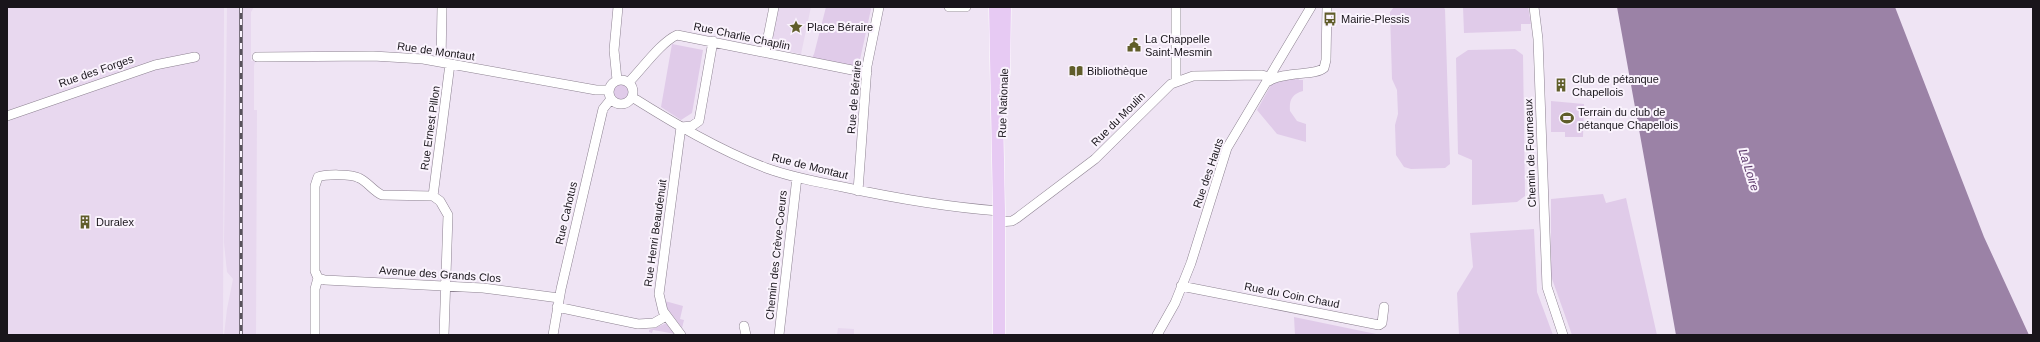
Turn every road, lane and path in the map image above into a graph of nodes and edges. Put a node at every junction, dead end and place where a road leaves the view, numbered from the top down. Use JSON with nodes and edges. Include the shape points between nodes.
{"nodes":[{"id":1,"x":442,"y":7,"type":"edge"},
{"id":2,"x":618,"y":7,"type":"edge"},
{"id":3,"x":774,"y":7,"type":"edge"},
{"id":4,"x":879,"y":7,"type":"edge"},
{"id":5,"x":949,"y":7,"type":"edge"},
{"id":6,"x":966,"y":7,"type":"edge"},
{"id":7,"x":995,"y":7,"type":"edge"},
{"id":8,"x":1005,"y":7,"type":"edge"},
{"id":9,"x":1176,"y":7,"type":"edge"},
{"id":10,"x":1311,"y":7,"type":"edge"},
{"id":11,"x":1327,"y":7,"type":"edge"},
{"id":12,"x":1534,"y":7,"type":"edge"},
{"id":13,"x":713,"y":41,"type":"junction"},
{"id":14,"x":765,"y":52,"type":"junction"},
{"id":15,"x":195,"y":57,"type":"dead end"},
{"id":16,"x":258,"y":57,"type":"dead end"},
{"id":17,"x":441,"y":62,"type":"junction"},
{"id":18,"x":1278,"y":63,"type":"junction"},
{"id":19,"x":450,"y":64,"type":"junction"},
{"id":20,"x":867,"y":73,"type":"junction"},
{"id":21,"x":1289,"y":73,"type":"junction"},
{"id":22,"x":1268,"y":79,"type":"junction"},
{"id":23,"x":617,"y":80,"type":"junction"},
{"id":24,"x":1176,"y":81,"type":"junction"},
{"id":25,"x":629,"y":82,"type":"junction"},
{"id":26,"x":609,"y":90,"type":"junction"},
{"id":27,"x":632,"y":97,"type":"junction"},
{"id":28,"x":611,"y":99,"type":"junction"},
{"id":29,"x":7,"y":116,"type":"edge"},
{"id":30,"x":681,"y":127,"type":"junction"},
{"id":31,"x":797,"y":177,"type":"junction"},
{"id":32,"x":858,"y":191,"type":"junction"},
{"id":33,"x":433,"y":196,"type":"junction"},
{"id":34,"x":999,"y":199,"type":"junction"},
{"id":35,"x":999,"y":217,"type":"junction"},
{"id":36,"x":318,"y":278,"type":"junction"},
{"id":37,"x":446,"y":286,"type":"junction"},
{"id":38,"x":1181,"y":286,"type":"junction"},
{"id":39,"x":558,"y":302,"type":"junction"},
{"id":40,"x":1384,"y":307,"type":"dead end"},
{"id":41,"x":666,"y":316,"type":"junction"},
{"id":42,"x":1165,"y":323,"type":"junction"},
{"id":43,"x":315,"y":335,"type":"edge"},
{"id":44,"x":444,"y":335,"type":"edge"},
{"id":45,"x":553,"y":335,"type":"edge"},
{"id":46,"x":681,"y":335,"type":"edge"},
{"id":47,"x":779,"y":335,"type":"edge"},
{"id":48,"x":999,"y":335,"type":"edge"},
{"id":49,"x":1157,"y":335,"type":"edge"},
{"id":50,"x":1165,"y":335,"type":"edge"},
{"id":51,"x":1563,"y":335,"type":"edge"}],
"edges":[{"from":1,"to":17,"type":"street"},
{"from":2,"to":23,"type":"street","via":[[614,50]]},
{"from":3,"to":14,"type":"street"},
{"from":4,"to":20,"type":"street","name":"Rue de Béraire"},
{"from":5,"to":6,"type":"street"},
{"from":7,"to":34,"type":"main road","name":"Rue Nationale"},
{"from":8,"to":34,"type":"main road","name":"Rue Nationale"},
{"from":9,"to":24,"type":"street"},
{"from":10,"to":18,"type":"street","name":"Rue des Hauts"},
{"from":11,"to":21,"type":"street","via":[[1324,68]]},
{"from":12,"to":51,"type":"street","name":"Chemin de Fourneaux","via":[[1538,46],[1546,287]]},
{"from":13,"to":14,"type":"street","name":"Rue Charlie Chaplin"},
{"from":13,"to":25,"type":"street","name":"Rue Charlie Chaplin","via":[[672,37]]},
{"from":13,"to":30,"type":"street","via":[[699,121],[692,126]]},
{"from":14,"to":20,"type":"street","name":"Rue Charlie Chaplin"},
{"from":15,"to":29,"type":"street","name":"Rue des Forges","via":[[155,65]]},
{"from":16,"to":17,"type":"street","name":"Rue de Montaut","via":[[373,56]]},
{"from":17,"to":19,"type":"street","name":"Rue de Montaut"},
{"from":18,"to":21,"type":"street","via":[[1281,69]]},
{"from":18,"to":22,"type":"street","name":"Rue des Hauts"},
{"from":19,"to":26,"type":"street","name":"Rue de Montaut","via":[[596,90]]},
{"from":19,"to":33,"type":"street","name":"Rue Ernest Pillon"},
{"from":20,"to":32,"type":"street","name":"Rue de Béraire"},
{"from":21,"to":22,"type":"street"},
{"from":22,"to":24,"type":"street","name":"Rue du Moulin","via":[[1262,75],[1193,76]]},
{"from":22,"to":38,"type":"street","name":"Rue des Hauts","via":[[1227,148]]},
{"from":23,"to":25,"type":"street","via":[[624,79]]},
{"from":23,"to":26,"type":"street"},
{"from":24,"to":35,"type":"street","name":"Rue du Moulin","via":[[1076,175],[1067,179],[1012,222]]},
{"from":25,"to":27,"type":"street","via":[[633,88]]},
{"from":26,"to":28,"type":"street"},
{"from":27,"to":28,"type":"street","via":[[628,102],[621,104]]},
{"from":27,"to":30,"type":"street","name":"Rue de Montaut"},
{"from":28,"to":39,"type":"street","name":"Rue Cahotus","via":[[603,109]]},
{"from":30,"to":31,"type":"street","name":"Rue de Montaut","via":[[732,154]]},
{"from":30,"to":41,"type":"street","name":"Rue Henri Beaudenuit","via":[[658,294]]},
{"from":31,"to":32,"type":"street","name":"Rue de Montaut"},
{"from":31,"to":47,"type":"street","name":"Chemin des Crève-Coeurs"},
{"from":32,"to":35,"type":"street","name":"Rue de Montaut"},
{"from":33,"to":36,"type":"street","via":[[382,195],[358,177],[324,174],[318,177],[315,186],[315,271]]},
{"from":33,"to":37,"type":"street","via":[[440,201],[448,215]]},
{"from":34,"to":35,"type":"main road","name":"Rue Nationale"},
{"from":35,"to":48,"type":"main road","name":"Rue Nationale"},
{"from":36,"to":37,"type":"street","name":"Avenue des Grands Clos"},
{"from":36,"to":43,"type":"street","via":[[315,289]]},
{"from":37,"to":39,"type":"street","name":"Avenue des Grands Clos","via":[[484,288]]},
{"from":37,"to":44,"type":"street"},
{"from":38,"to":40,"type":"street","name":"Rue du Coin Chaud","via":[[1379,325],[1382,323]]},
{"from":38,"to":42,"type":"street","name":"Rue des Hauts"},
{"from":39,"to":41,"type":"street","name":"Avenue des Grands Clos","via":[[638,324],[654,323]]},
{"from":39,"to":45,"type":"street","name":"Rue Cahotus"},
{"from":41,"to":46,"type":"street","name":"Rue Henri Beaudenuit"},
{"from":42,"to":49,"type":"street","name":"Rue des Hauts"},
{"from":42,"to":50,"type":"street"}]}
